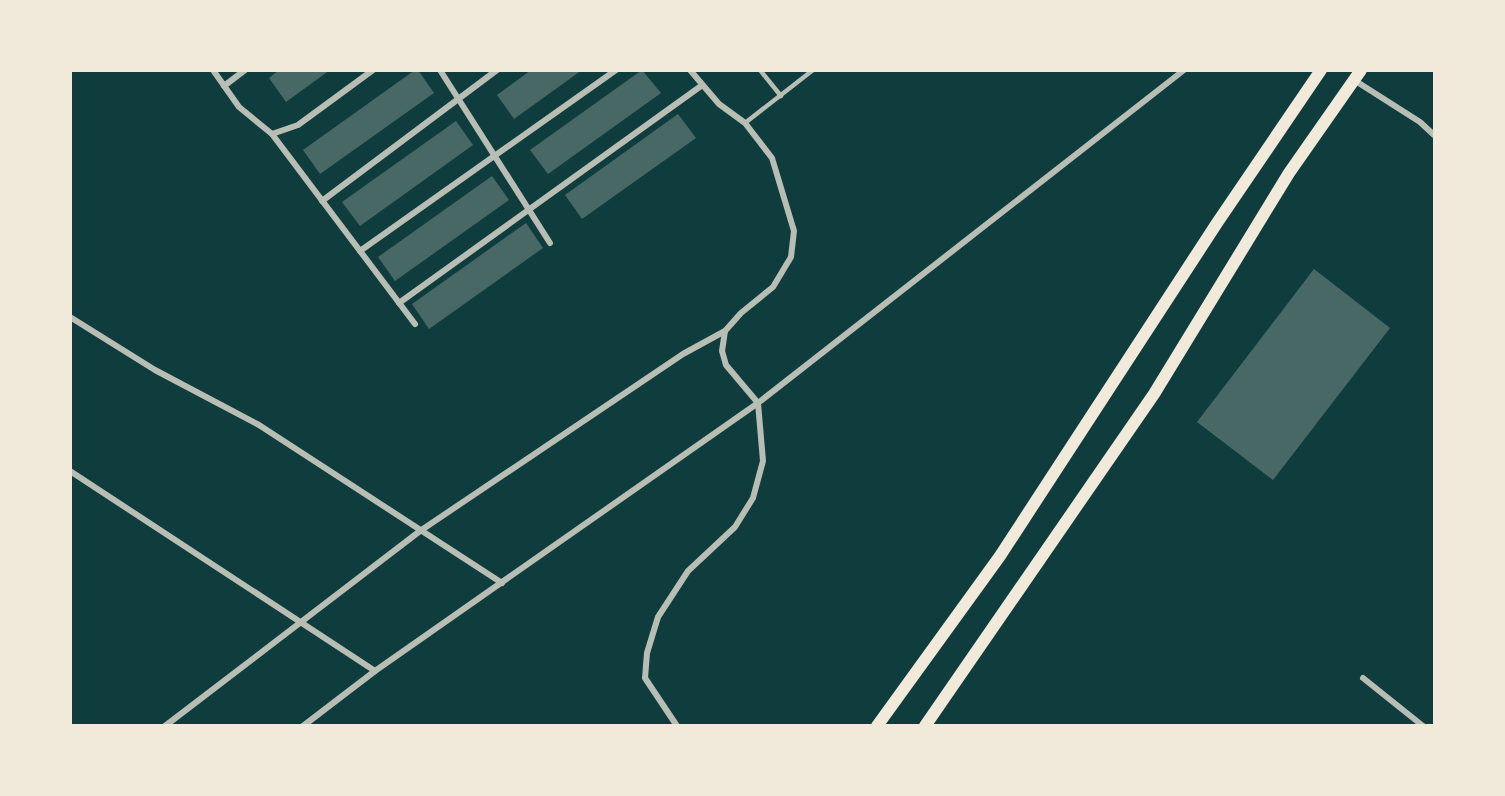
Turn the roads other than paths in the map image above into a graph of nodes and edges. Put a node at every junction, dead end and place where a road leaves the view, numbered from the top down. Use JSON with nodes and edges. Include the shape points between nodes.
{"nodes":[{"id":1,"x":213,"y":70,"type":"edge"},
{"id":2,"x":245,"y":70,"type":"edge"},
{"id":3,"x":373,"y":70,"type":"edge"},
{"id":4,"x":440,"y":70,"type":"edge"},
{"id":5,"x":497,"y":70,"type":"edge"},
{"id":6,"x":616,"y":70,"type":"edge"},
{"id":7,"x":690,"y":70,"type":"edge"},
{"id":8,"x":760,"y":70,"type":"edge"},
{"id":9,"x":813,"y":70,"type":"edge"},
{"id":10,"x":1184,"y":70,"type":"edge"},
{"id":11,"x":1321,"y":70,"type":"edge"},
{"id":12,"x":1358,"y":76,"type":"edge"},
{"id":13,"x":224,"y":86,"type":"junction"},
{"id":14,"x":701,"y":86,"type":"junction"},
{"id":15,"x":781,"y":96,"type":"junction"},
{"id":16,"x":458,"y":99,"type":"junction"},
{"id":17,"x":745,"y":123,"type":"junction"},
{"id":18,"x":272,"y":134,"type":"junction"},
{"id":19,"x":1434,"y":135,"type":"edge"},
{"id":20,"x":494,"y":155,"type":"junction"},
{"id":21,"x":322,"y":201,"type":"junction"},
{"id":22,"x":528,"y":208,"type":"junction"},
{"id":23,"x":550,"y":243,"type":"dead end"},
{"id":24,"x":360,"y":251,"type":"junction"},
{"id":25,"x":399,"y":303,"type":"junction"},
{"id":26,"x":70,"y":318,"type":"edge"},
{"id":27,"x":414,"y":324,"type":"dead end"},
{"id":28,"x":725,"y":331,"type":"junction"},
{"id":29,"x":759,"y":403,"type":"junction"},
{"id":30,"x":70,"y":471,"type":"edge"},
{"id":31,"x":420,"y":531,"type":"junction"},
{"id":32,"x":502,"y":584,"type":"junction"},
{"id":33,"x":301,"y":622,"type":"junction"},
{"id":34,"x":375,"y":671,"type":"junction"},
{"id":35,"x":1363,"y":678,"type":"dead end"},
{"id":36,"x":165,"y":726,"type":"edge"},
{"id":37,"x":303,"y":726,"type":"edge"},
{"id":38,"x":677,"y":726,"type":"edge"},
{"id":39,"x":877,"y":726,"type":"edge"},
{"id":40,"x":925,"y":726,"type":"edge"},
{"id":41,"x":1423,"y":726,"type":"edge"}],
"edges":[{"from":1,"to":13,"type":"street"},
{"from":2,"to":13,"type":"street"},
{"from":3,"to":18,"type":"street","via":[[298,125]]},
{"from":4,"to":16,"type":"street"},
{"from":5,"to":16,"type":"street"},
{"from":6,"to":20,"type":"street"},
{"from":7,"to":14,"type":"street"},
{"from":8,"to":15,"type":"lane"},
{"from":9,"to":15,"type":"lane"},
{"from":10,"to":29,"type":"street"},
{"from":11,"to":39,"type":"main road","via":[[1000,556]]},
{"from":12,"to":19,"type":"street"},
{"from":12,"to":40,"type":"main road","via":[[1289,173],[1154,394]]},
{"from":13,"to":18,"type":"street","via":[[239,107]]},
{"from":14,"to":17,"type":"street"},
{"from":14,"to":22,"type":"street"},
{"from":15,"to":17,"type":"lane"},
{"from":16,"to":20,"type":"street"},
{"from":16,"to":21,"type":"street"},
{"from":17,"to":28,"type":"street","via":[[772,158],[794,231],[791,257],[773,287]]},
{"from":18,"to":21,"type":"street"},
{"from":20,"to":22,"type":"street"},
{"from":20,"to":24,"type":"street"},
{"from":21,"to":24,"type":"street"},
{"from":22,"to":23,"type":"street"},
{"from":22,"to":25,"type":"street"},
{"from":24,"to":25,"type":"street"},
{"from":25,"to":27,"type":"street"},
{"from":26,"to":31,"type":"street","via":[[155,370],[259,425]]},
{"from":28,"to":29,"type":"street","via":[[722,351],[726,365]]},
{"from":28,"to":31,"type":"street","via":[[683,354]]},
{"from":29,"to":32,"type":"street"},
{"from":29,"to":38,"type":"street","via":[[763,461],[753,498],[735,526],[688,571],[658,617],[647,653],[645,678]]},
{"from":30,"to":33,"type":"street"},
{"from":31,"to":32,"type":"street"},
{"from":31,"to":33,"type":"street"},
{"from":32,"to":34,"type":"street"},
{"from":33,"to":34,"type":"street"},
{"from":33,"to":36,"type":"street"},
{"from":34,"to":37,"type":"street"},
{"from":35,"to":41,"type":"street"}]}
